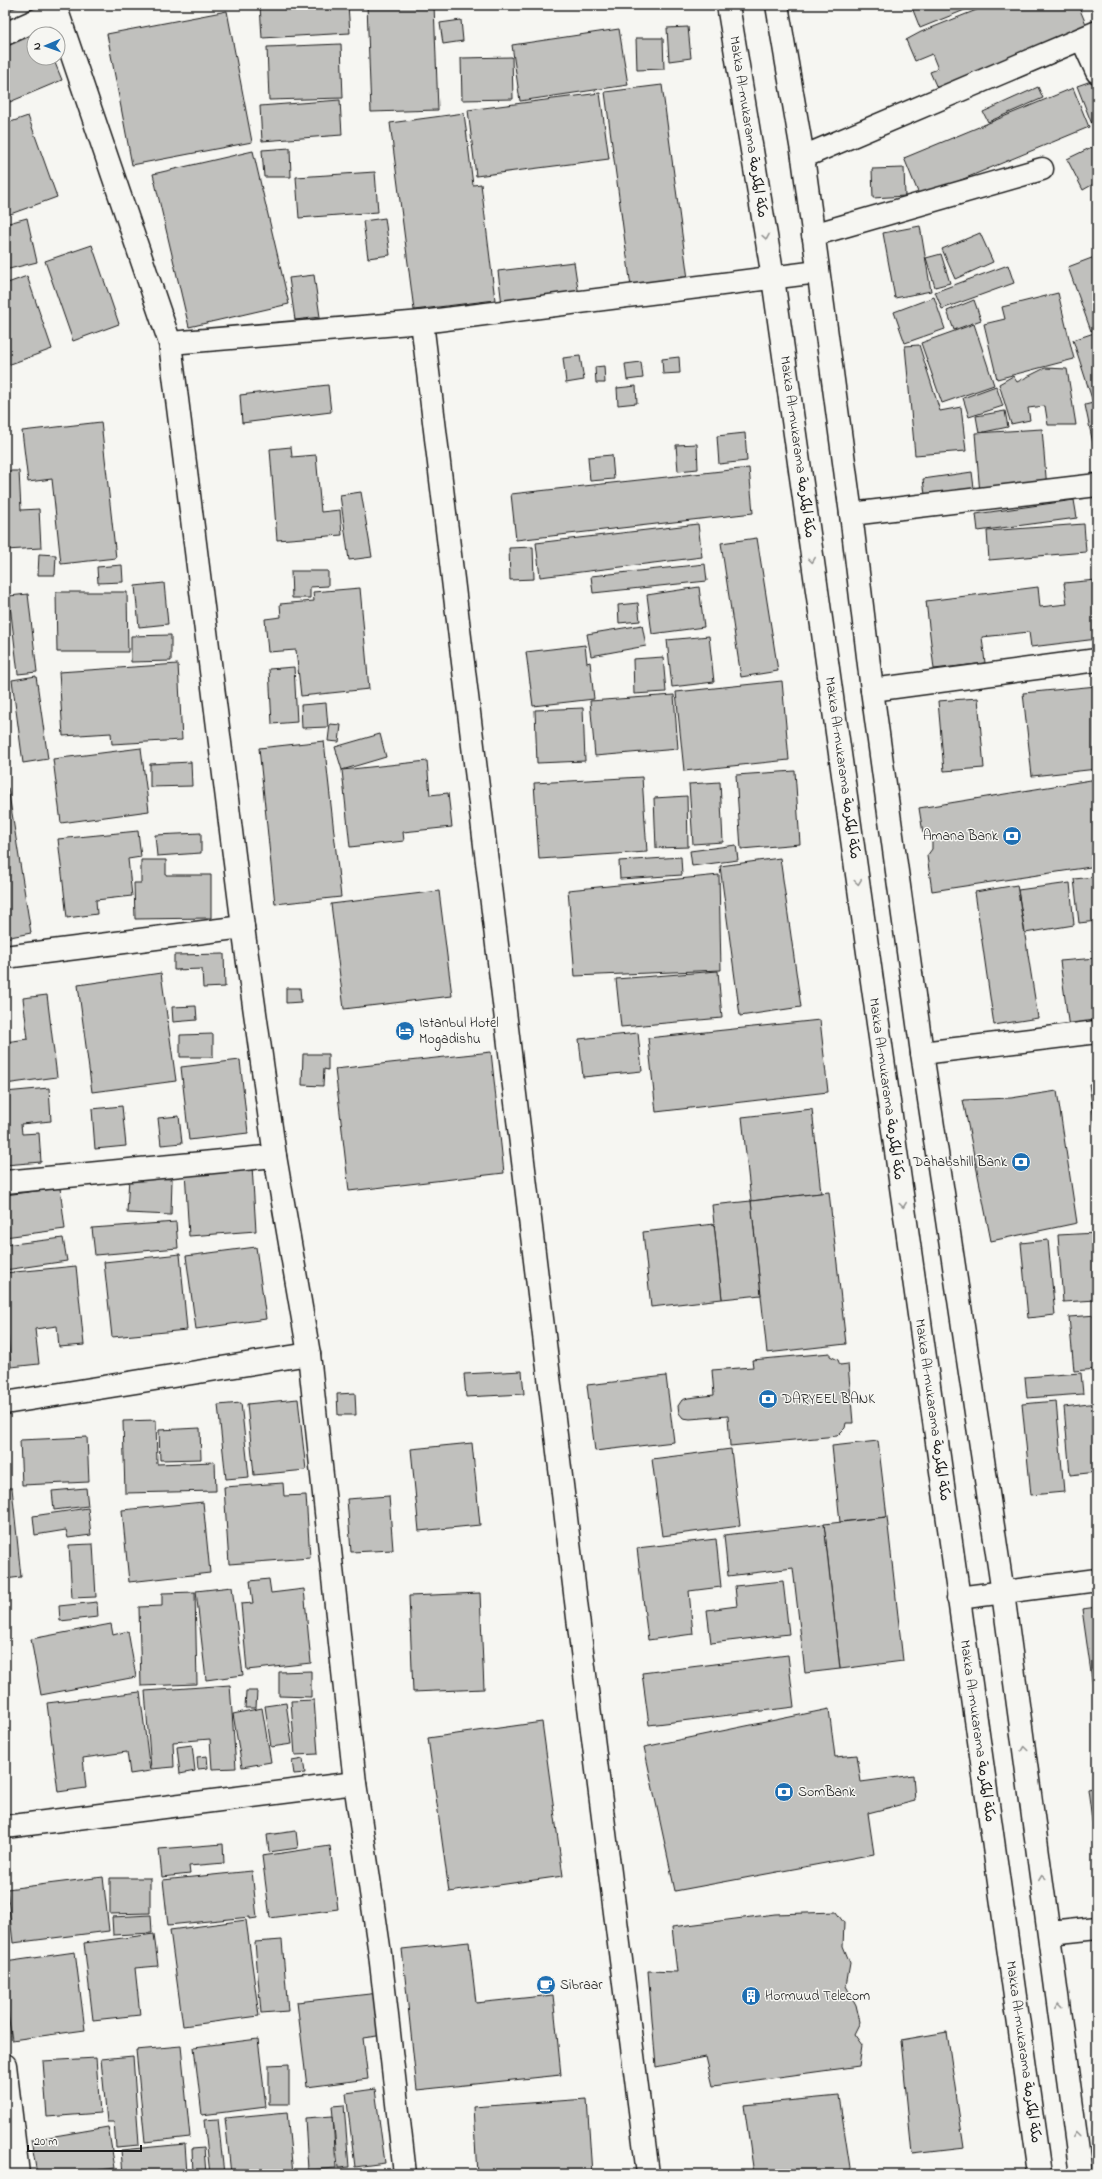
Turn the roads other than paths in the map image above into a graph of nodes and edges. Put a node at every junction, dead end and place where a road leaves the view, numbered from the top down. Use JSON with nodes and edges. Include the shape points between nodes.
{"nodes":[{"id":1,"x":728,"y":5,"type":"edge"},
{"id":2,"x":777,"y":5,"type":"edge"},
{"id":3,"x":56,"y":8,"type":"edge"},
{"id":4,"x":5,"y":34,"type":"edge"},
{"id":5,"x":1089,"y":35,"type":"edge"},
{"id":6,"x":1097,"y":72,"type":"edge"},
{"id":7,"x":803,"y":157,"type":"junction"},
{"id":8,"x":1042,"y":169,"type":"dead end"},
{"id":9,"x":813,"y":235,"type":"junction"},
{"id":10,"x":818,"y":272,"type":"junction"},
{"id":11,"x":773,"y":278,"type":"junction"},
{"id":12,"x":422,"y":322,"type":"junction"},
{"id":13,"x":170,"y":343,"type":"junction"},
{"id":14,"x":1097,"y":485,"type":"edge"},
{"id":15,"x":851,"y":514,"type":"junction"},
{"id":16,"x":1097,"y":660,"type":"edge"},
{"id":17,"x":872,"y":690,"type":"junction"},
{"id":18,"x":243,"y":927,"type":"junction"},
{"id":19,"x":5,"y":957,"type":"edge"},
{"id":20,"x":1097,"y":1032,"type":"edge"},
{"id":21,"x":922,"y":1053,"type":"junction"},
{"id":22,"x":275,"y":1156,"type":"junction"},
{"id":23,"x":5,"y":1182,"type":"edge"},
{"id":24,"x":309,"y":1354,"type":"junction"},
{"id":25,"x":5,"y":1403,"type":"edge"},
{"id":26,"x":1097,"y":1580,"type":"edge"},
{"id":27,"x":1003,"y":1593,"type":"junction"},
{"id":28,"x":958,"y":1598,"type":"junction"},
{"id":29,"x":355,"y":1783,"type":"junction"},
{"id":30,"x":5,"y":1827,"type":"edge"},
{"id":31,"x":1097,"y":1928,"type":"edge"},
{"id":32,"x":1050,"y":1933,"type":"junction"},
{"id":33,"x":5,"y":2065,"type":"edge"},
{"id":34,"x":18,"y":2174,"type":"edge"},
{"id":35,"x":405,"y":2174,"type":"edge"},
{"id":36,"x":648,"y":2174,"type":"edge"},
{"id":37,"x":1040,"y":2174,"type":"edge"},
{"id":38,"x":1081,"y":2174,"type":"edge"}],
"edges":[{"from":1,"to":11,"type":"main road","name":"Makka Al-mukarama مكة المكرمة","one_way":true},
{"from":2,"to":7,"type":"main road"},
{"from":3,"to":4,"type":"main road"},
{"from":3,"to":13,"type":"main road"},
{"from":5,"to":6,"type":"main road"},
{"from":5,"to":7,"type":"main road"},
{"from":7,"to":9,"type":"main road"},
{"from":8,"to":9,"type":"main road"},
{"from":9,"to":10,"type":"main road"},
{"from":10,"to":11,"type":"main road"},
{"from":10,"to":15,"type":"main road"},
{"from":11,"to":12,"type":"main road"},
{"from":11,"to":28,"type":"main road","name":"Makka Al-mukarama مكة المكرمة","one_way":true},
{"from":12,"to":13,"type":"main road"},
{"from":12,"to":36,"type":"main road"},
{"from":13,"to":18,"type":"main road"},
{"from":14,"to":15,"type":"main road"},
{"from":15,"to":17,"type":"main road"},
{"from":16,"to":17,"type":"main road"},
{"from":17,"to":21,"type":"main road"},
{"from":18,"to":19,"type":"main road"},
{"from":18,"to":22,"type":"main road"},
{"from":20,"to":21,"type":"main road"},
{"from":21,"to":27,"type":"main road"},
{"from":22,"to":23,"type":"main road"},
{"from":22,"to":24,"type":"main road"},
{"from":24,"to":25,"type":"main road"},
{"from":24,"to":29,"type":"main road"},
{"from":26,"to":27,"type":"main road"},
{"from":27,"to":28,"type":"main road"},
{"from":32,"to":27,"type":"main road","one_way":true},
{"from":28,"to":37,"type":"main road","name":"Makka Al-mukarama مكة المكرمة"},
{"from":29,"to":30,"type":"main road"},
{"from":29,"to":35,"type":"main road","via":[[380,1954]]},
{"from":31,"to":32,"type":"main road"},
{"from":38,"to":32,"type":"main road","one_way":true},
{"from":33,"to":34,"type":"main road"}]}
